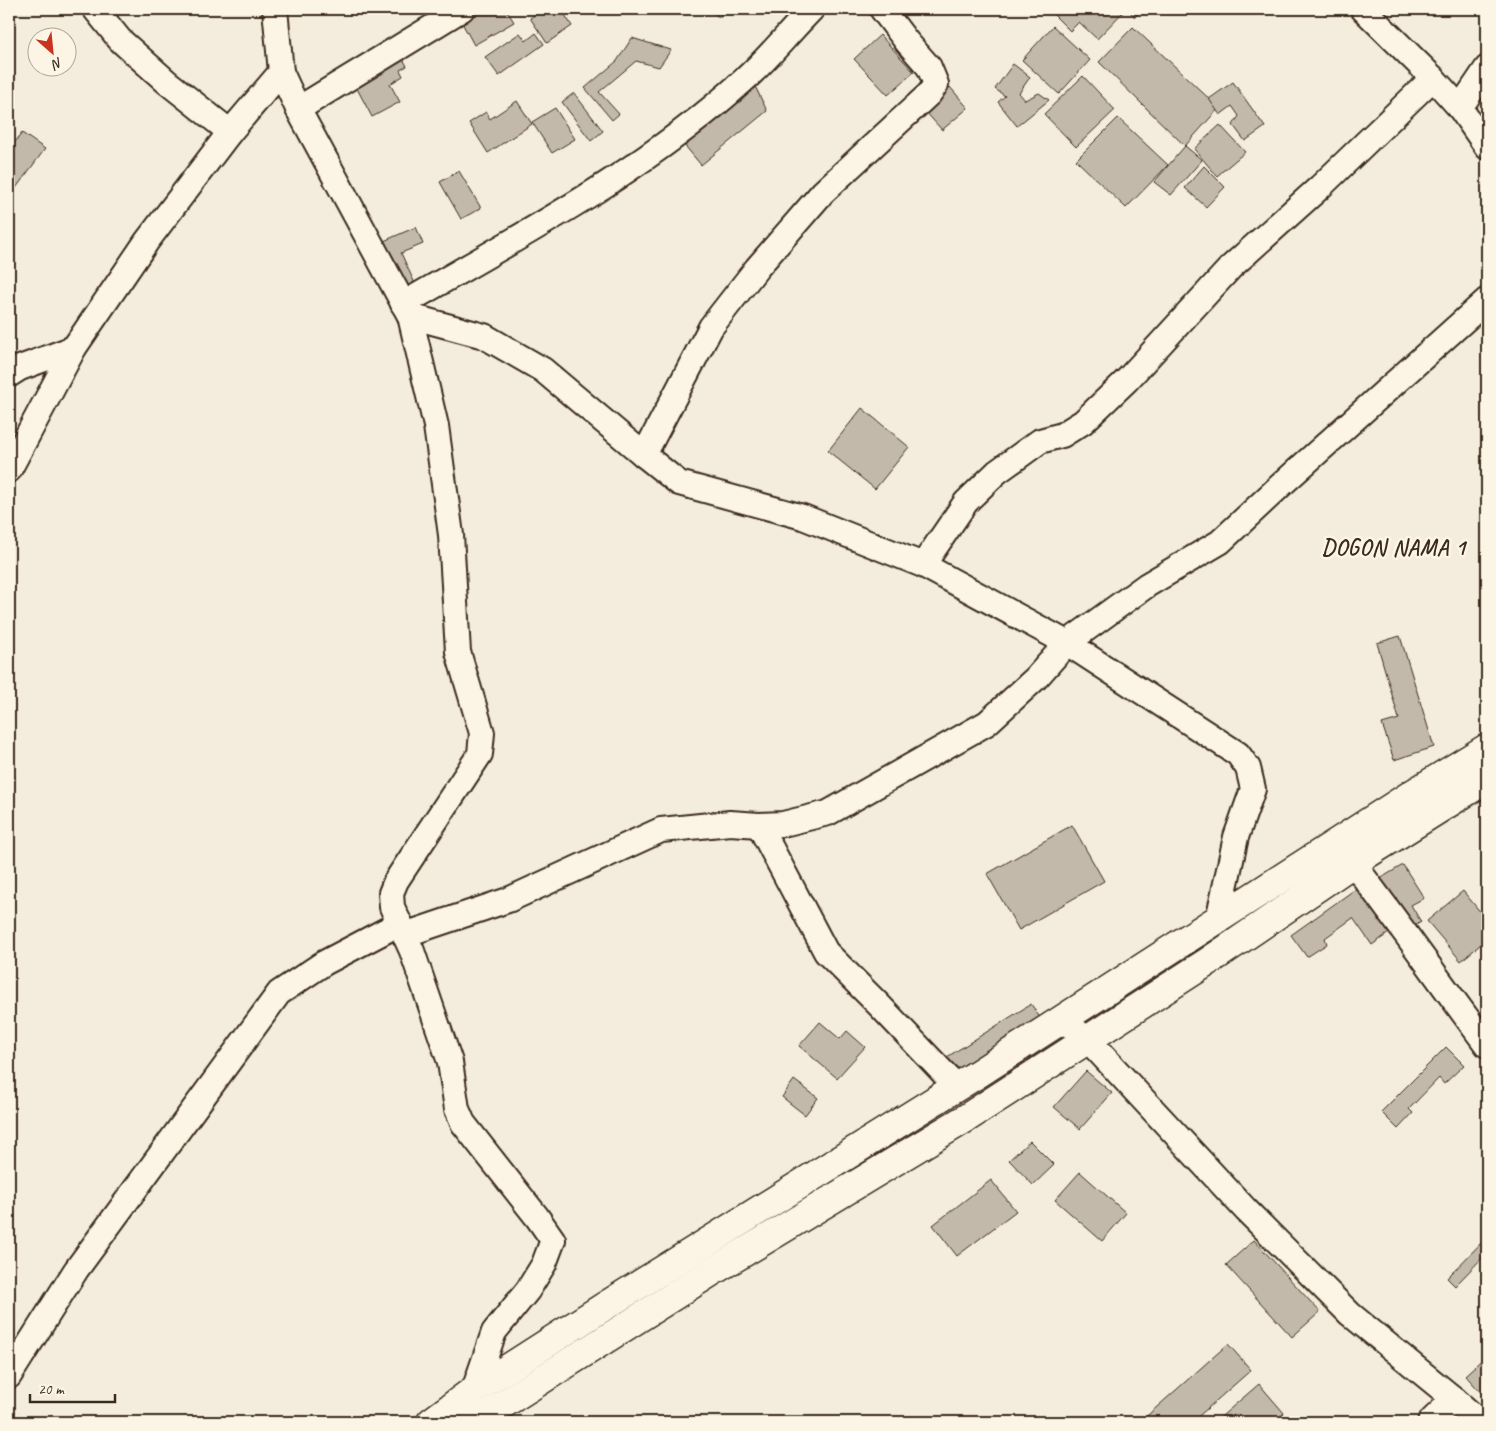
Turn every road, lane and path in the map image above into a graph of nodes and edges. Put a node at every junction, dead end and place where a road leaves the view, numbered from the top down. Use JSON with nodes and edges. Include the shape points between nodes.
{"nodes":[{"id":1,"x":95,"y":9,"type":"edge"},
{"id":2,"x":275,"y":9,"type":"edge"},
{"id":3,"x":462,"y":9,"type":"edge"},
{"id":4,"x":812,"y":9,"type":"edge"},
{"id":5,"x":882,"y":9,"type":"edge"},
{"id":6,"x":1363,"y":9,"type":"edge"},
{"id":7,"x":1487,"y":68,"type":"edge"},
{"id":8,"x":281,"y":72,"type":"junction"},
{"id":9,"x":1433,"y":78,"type":"junction"},
{"id":10,"x":1460,"y":108,"type":"junction"},
{"id":11,"x":298,"y":109,"type":"junction"},
{"id":12,"x":230,"y":132,"type":"junction"},
{"id":13,"x":1487,"y":147,"type":"edge"},
{"id":14,"x":1487,"y":300,"type":"edge"},
{"id":15,"x":406,"y":310,"type":"junction"},
{"id":16,"x":74,"y":348,"type":"junction"},
{"id":17,"x":9,"y":375,"type":"edge"},
{"id":18,"x":644,"y":455,"type":"junction"},
{"id":19,"x":9,"y":470,"type":"edge"},
{"id":20,"x":923,"y":564,"type":"junction"},
{"id":21,"x":1067,"y":643,"type":"junction"},
{"id":22,"x":1487,"y":748,"type":"edge"},
{"id":23,"x":1487,"y":779,"type":"edge"},
{"id":24,"x":760,"y":825,"type":"junction"},
{"id":25,"x":1353,"y":863,"type":"junction"},
{"id":26,"x":1218,"y":920,"type":"junction"},
{"id":27,"x":402,"y":929,"type":"junction"},
{"id":28,"x":1063,"y":1020,"type":"junction"},
{"id":29,"x":1088,"y":1040,"type":"junction"},
{"id":30,"x":1487,"y":1045,"type":"edge"},
{"id":31,"x":957,"y":1087,"type":"junction"},
{"id":32,"x":605,"y":1306,"type":"junction"},
{"id":33,"x":618,"y":1331,"type":"junction"},
{"id":34,"x":9,"y":1376,"type":"edge"},
{"id":35,"x":474,"y":1390,"type":"junction"},
{"id":36,"x":1454,"y":1399,"type":"junction"},
{"id":37,"x":431,"y":1422,"type":"edge"},
{"id":38,"x":475,"y":1422,"type":"edge"},
{"id":39,"x":1430,"y":1422,"type":"edge"},
{"id":40,"x":1480,"y":1422,"type":"edge"}],
"edges":[{"from":1,"to":12,"type":"street","via":[[120,40]]},
{"from":2,"to":8,"type":"street"},
{"from":3,"to":11,"type":"street"},
{"from":4,"to":15,"type":"street","via":[[745,80],[674,138]]},
{"from":5,"to":18,"type":"street","via":[[929,67],[936,84],[823,192],[756,268],[711,327]]},
{"from":6,"to":9,"type":"street"},
{"from":7,"to":10,"type":"street"},
{"from":8,"to":11,"type":"street"},
{"from":8,"to":12,"type":"street"},
{"from":9,"to":10,"type":"street"},
{"from":9,"to":20,"type":"street","via":[[1231,267],[1127,380],[1083,422],[1062,435],[1040,441],[997,472],[966,502]]},
{"from":10,"to":13,"type":"street"},
{"from":11,"to":15,"type":"street"},
{"from":12,"to":16,"type":"street","via":[[147,241]]},
{"from":14,"to":21,"type":"street","via":[[1220,542],[1147,585]]},
{"from":15,"to":18,"type":"street","via":[[484,336],[543,370]]},
{"from":15,"to":27,"type":"street","via":[[436,426],[451,535],[458,652],[482,733],[480,754],[391,893],[392,907]]},
{"from":16,"to":17,"type":"street"},
{"from":16,"to":19,"type":"street"},
{"from":18,"to":20,"type":"street","via":[[679,483],[803,517]]},
{"from":20,"to":21,"type":"street"},
{"from":21,"to":24,"type":"street","via":[[1036,678],[987,723],[828,813],[783,824]]},
{"from":21,"to":26,"type":"street","via":[[1238,754],[1248,768],[1253,789],[1236,837]]},
{"from":22,"to":26,"type":"street"},
{"from":23,"to":25,"type":"street"},
{"from":24,"to":27,"type":"street","via":[[730,823],[661,830],[508,900]]},
{"from":24,"to":31,"type":"street","via":[[826,952]]},
{"from":25,"to":29,"type":"street"},
{"from":25,"to":30,"type":"street"},
{"from":26,"to":28,"type":"street"},
{"from":27,"to":34,"type":"street","via":[[324,963],[279,992],[76,1270]]},
{"from":27,"to":35,"type":"street","via":[[450,1062],[457,1109],[463,1123],[553,1240],[544,1264],[528,1290],[494,1332]]},
{"from":28,"to":29,"type":"street"},
{"from":28,"to":31,"type":"street"},
{"from":29,"to":33,"type":"street"},
{"from":29,"to":36,"type":"street","via":[[1246,1210],[1350,1314]]},
{"from":31,"to":32,"type":"street"},
{"from":32,"to":33,"type":"street"},
{"from":32,"to":35,"type":"street"},
{"from":33,"to":38,"type":"street"},
{"from":35,"to":37,"type":"street"},
{"from":36,"to":39,"type":"street"},
{"from":36,"to":40,"type":"street"}]}
